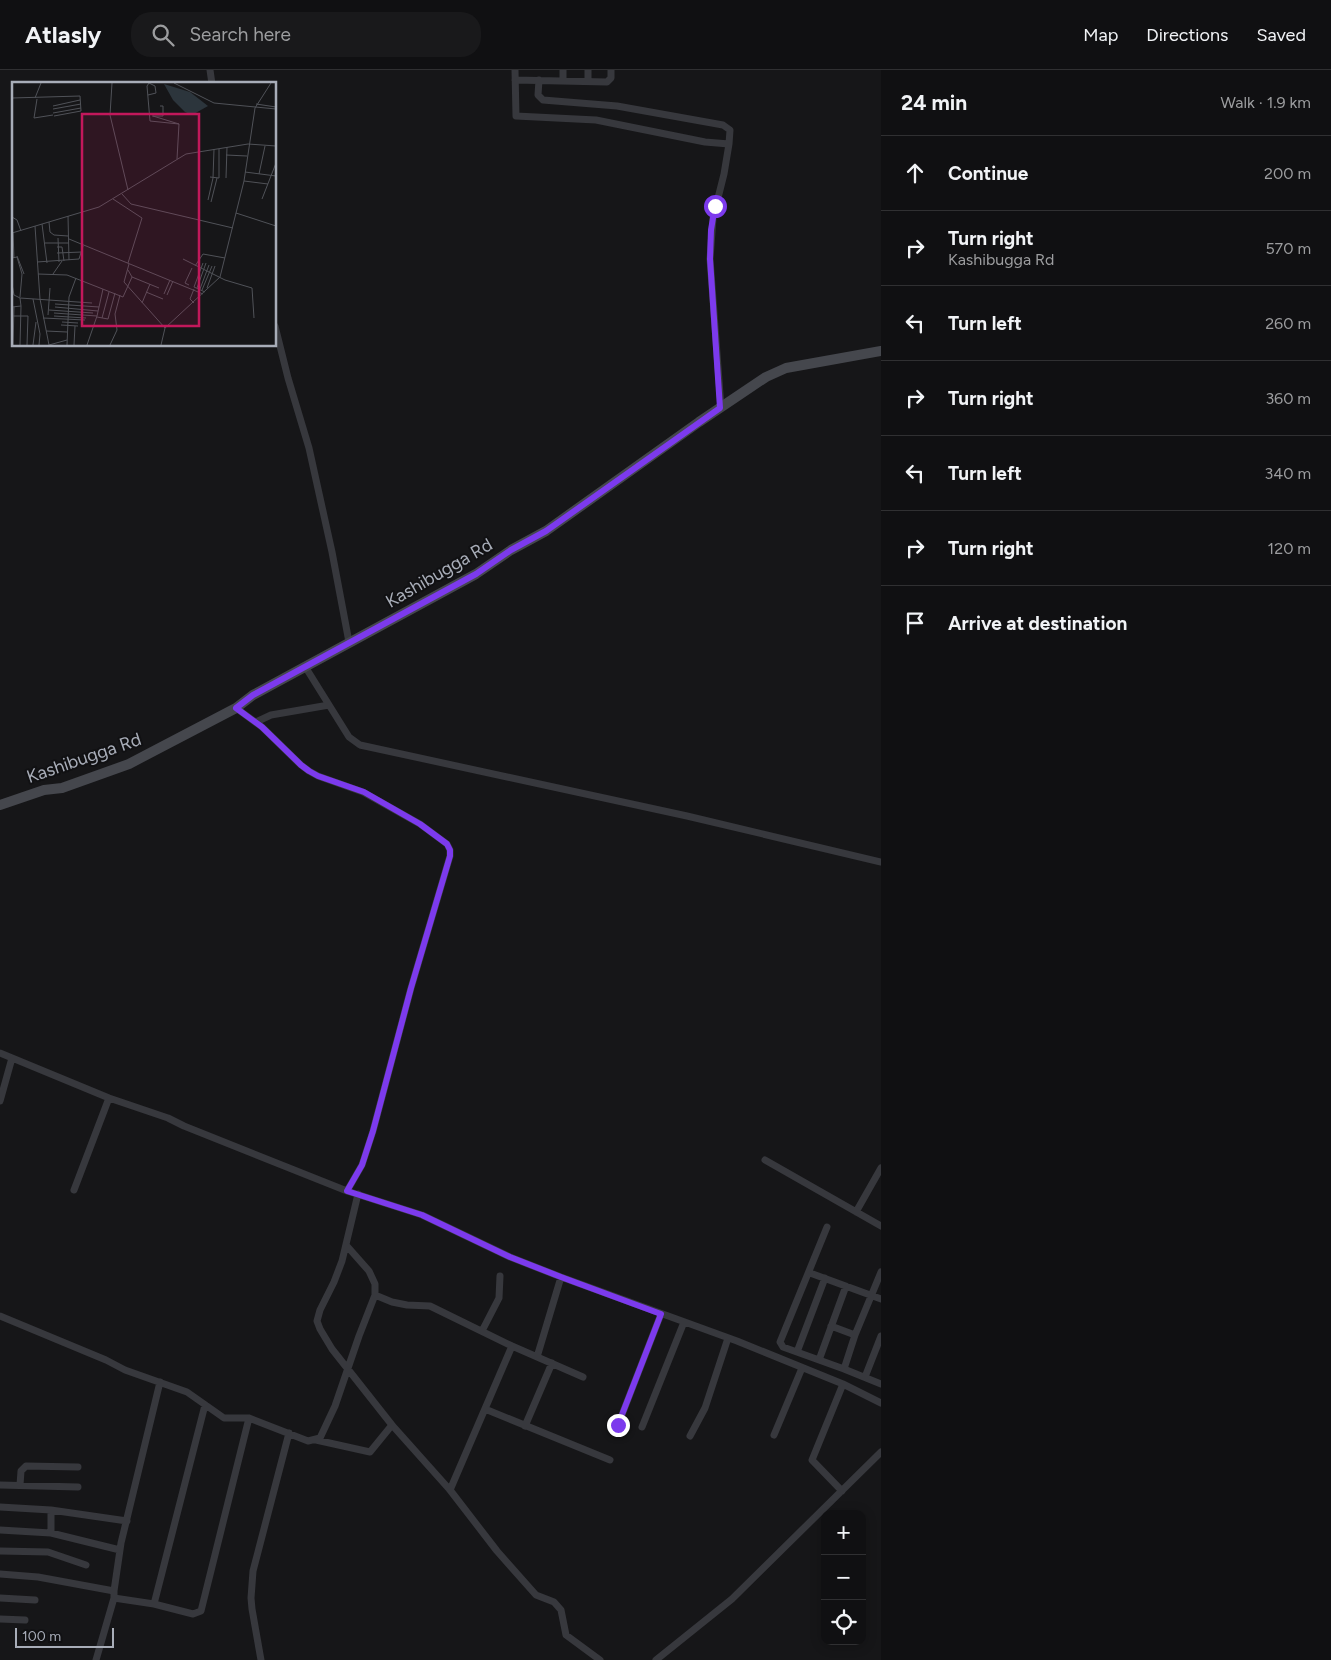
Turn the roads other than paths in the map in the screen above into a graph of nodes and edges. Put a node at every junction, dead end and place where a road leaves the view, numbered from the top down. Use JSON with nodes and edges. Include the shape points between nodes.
{"nodes":[{"id":1,"x":514,"y":70,"type":"edge"},
{"id":2,"x":563,"y":70,"type":"edge"},
{"id":3,"x":588,"y":70,"type":"edge"},
{"id":4,"x":611,"y":70,"type":"edge"},
{"id":5,"x":515,"y":80,"type":"junction"},
{"id":6,"x":539,"y":80,"type":"junction"},
{"id":7,"x":563,"y":80,"type":"junction"},
{"id":8,"x":588,"y":81,"type":"junction"},
{"id":9,"x":729,"y":144,"type":"junction"},
{"id":10,"x":276,"y":330,"type":"edge"},
{"id":11,"x":881,"y":352,"type":"edge"},
{"id":12,"x":720,"y":408,"type":"junction"},
{"id":13,"x":349,"y":642,"type":"junction"},
{"id":14,"x":306,"y":668,"type":"junction"},
{"id":15,"x":329,"y":705,"type":"junction"},
{"id":16,"x":236,"y":708,"type":"junction"},
{"id":17,"x":256,"y":722,"type":"junction"},
{"id":18,"x":0,"y":805,"type":"edge"},
{"id":19,"x":881,"y":862,"type":"edge"},
{"id":20,"x":0,"y":1053,"type":"edge"},
{"id":21,"x":12,"y":1058,"type":"junction"},
{"id":22,"x":109,"y":1098,"type":"junction"},
{"id":23,"x":0,"y":1101,"type":"edge"},
{"id":24,"x":765,"y":1160,"type":"dead end"},
{"id":25,"x":881,"y":1168,"type":"edge"},
{"id":26,"x":74,"y":1190,"type":"dead end"},
{"id":27,"x":347,"y":1191,"type":"junction"},
{"id":28,"x":358,"y":1194,"type":"junction"},
{"id":29,"x":856,"y":1212,"type":"junction"},
{"id":30,"x":881,"y":1226,"type":"edge"},
{"id":31,"x":827,"y":1227,"type":"dead end"},
{"id":32,"x":346,"y":1245,"type":"junction"},
{"id":33,"x":810,"y":1272,"type":"junction"},
{"id":34,"x":881,"y":1272,"type":"edge"},
{"id":35,"x":500,"y":1276,"type":"dead end"},
{"id":36,"x":561,"y":1277,"type":"junction"},
{"id":37,"x":825,"y":1278,"type":"junction"},
{"id":38,"x":846,"y":1286,"type":"junction"},
{"id":39,"x":375,"y":1295,"type":"junction"},
{"id":40,"x":871,"y":1296,"type":"junction"},
{"id":41,"x":881,"y":1299,"type":"edge"},
{"id":42,"x":661,"y":1314,"type":"junction"},
{"id":43,"x":0,"y":1316,"type":"edge"},
{"id":44,"x":684,"y":1322,"type":"junction"},
{"id":45,"x":832,"y":1326,"type":"junction"},
{"id":46,"x":482,"y":1332,"type":"junction"},
{"id":47,"x":855,"y":1335,"type":"junction"},
{"id":48,"x":881,"y":1336,"type":"edge"},
{"id":49,"x":728,"y":1338,"type":"junction"},
{"id":50,"x":512,"y":1346,"type":"junction"},
{"id":51,"x":797,"y":1352,"type":"junction"},
{"id":52,"x":537,"y":1357,"type":"junction"},
{"id":53,"x":819,"y":1360,"type":"junction"},
{"id":54,"x":552,"y":1364,"type":"junction"},
{"id":55,"x":347,"y":1368,"type":"junction"},
{"id":56,"x":802,"y":1368,"type":"junction"},
{"id":57,"x":844,"y":1368,"type":"junction"},
{"id":58,"x":583,"y":1377,"type":"dead end"},
{"id":59,"x":865,"y":1377,"type":"junction"},
{"id":60,"x":160,"y":1382,"type":"junction"},
{"id":61,"x":843,"y":1384,"type":"junction"},
{"id":62,"x":881,"y":1384,"type":"edge"},
{"id":63,"x":881,"y":1403,"type":"edge"},
{"id":64,"x":205,"y":1405,"type":"junction"},
{"id":65,"x":485,"y":1409,"type":"junction"},
{"id":66,"x":250,"y":1418,"type":"junction"},
{"id":67,"x":392,"y":1424,"type":"junction"},
{"id":68,"x":618,"y":1425,"type":"dead end"},
{"id":69,"x":525,"y":1426,"type":"junction"},
{"id":70,"x":642,"y":1427,"type":"dead end"},
{"id":71,"x":289,"y":1433,"type":"junction"},
{"id":72,"x":774,"y":1434,"type":"dead end"},
{"id":73,"x":690,"y":1436,"type":"dead end"},
{"id":74,"x":314,"y":1439,"type":"junction"},
{"id":75,"x":881,"y":1452,"type":"edge"},
{"id":76,"x":610,"y":1460,"type":"dead end"},
{"id":77,"x":78,"y":1467,"type":"dead end"},
{"id":78,"x":0,"y":1485,"type":"edge"},
{"id":79,"x":20,"y":1485,"type":"junction"},
{"id":80,"x":78,"y":1487,"type":"dead end"},
{"id":81,"x":450,"y":1490,"type":"junction"},
{"id":82,"x":842,"y":1491,"type":"junction"},
{"id":83,"x":0,"y":1507,"type":"edge"},
{"id":84,"x":52,"y":1510,"type":"junction"},
{"id":85,"x":128,"y":1521,"type":"junction"},
{"id":86,"x":0,"y":1530,"type":"edge"},
{"id":87,"x":51,"y":1533,"type":"junction"},
{"id":88,"x":120,"y":1550,"type":"junction"},
{"id":89,"x":0,"y":1552,"type":"edge"},
{"id":90,"x":86,"y":1565,"type":"dead end"},
{"id":91,"x":0,"y":1574,"type":"edge"},
{"id":92,"x":114,"y":1594,"type":"junction"},
{"id":93,"x":0,"y":1598,"type":"edge"},
{"id":94,"x":34,"y":1600,"type":"dead end"},
{"id":95,"x":154,"y":1604,"type":"junction"},
{"id":96,"x":0,"y":1619,"type":"edge"},
{"id":97,"x":25,"y":1620,"type":"dead end"},
{"id":98,"x":96,"y":1660,"type":"edge"},
{"id":99,"x":261,"y":1660,"type":"edge"},
{"id":100,"x":600,"y":1660,"type":"edge"},
{"id":101,"x":656,"y":1660,"type":"edge"}],
"edges":[{"from":1,"to":5,"type":"street"},
{"from":2,"to":7,"type":"street"},
{"from":3,"to":8,"type":"street"},
{"from":4,"to":8,"type":"street","via":[[608,82]]},
{"from":5,"to":6,"type":"street"},
{"from":5,"to":9,"type":"street","via":[[516,116],[596,120]]},
{"from":6,"to":7,"type":"street"},
{"from":6,"to":9,"type":"street","via":[[538,95],[543,100],[616,106],[723,125],[730,130]]},
{"from":7,"to":8,"type":"street"},
{"from":9,"to":12,"type":"street","via":[[710,242]]},
{"from":10,"to":13,"type":"street","via":[[309,448]]},
{"from":11,"to":12,"type":"main road","name":"Kashibugga Rd","via":[[786,368],[766,377]]},
{"from":12,"to":13,"type":"main road","name":"Kashibugga Rd","via":[[546,531],[476,574]]},
{"from":13,"to":14,"type":"main road","name":"Kashibugga Rd"},
{"from":14,"to":15,"type":"street"},
{"from":14,"to":16,"type":"main road","name":"Kashibugga Rd","via":[[253,695]]},
{"from":15,"to":17,"type":"street","via":[[271,715]]},
{"from":15,"to":19,"type":"street","via":[[349,737],[368,748],[687,816]]},
{"from":16,"to":17,"type":"street"},
{"from":16,"to":18,"type":"main road","name":"Kashibugga Rd","via":[[129,764],[62,788],[44,790]]},
{"from":17,"to":27,"type":"street","via":[[309,771],[364,792],[420,824],[447,844],[450,850],[373,1131],[362,1165]]},
{"from":20,"to":21,"type":"street"},
{"from":21,"to":22,"type":"street"},
{"from":21,"to":23,"type":"street"},
{"from":22,"to":26,"type":"street"},
{"from":22,"to":27,"type":"street","via":[[168,1118]]},
{"from":24,"to":29,"type":"street"},
{"from":25,"to":29,"type":"street"},
{"from":27,"to":28,"type":"street"},
{"from":28,"to":32,"type":"street"},
{"from":28,"to":36,"type":"street","via":[[422,1215],[510,1257]]},
{"from":29,"to":30,"type":"street"},
{"from":31,"to":33,"type":"street"},
{"from":32,"to":39,"type":"street","via":[[369,1271]]},
{"from":32,"to":55,"type":"street","via":[[317,1322]]},
{"from":33,"to":37,"type":"street"},
{"from":33,"to":51,"type":"street","via":[[780,1342],[783,1347]]},
{"from":34,"to":40,"type":"street"},
{"from":35,"to":46,"type":"street","via":[[499,1298]]},
{"from":36,"to":42,"type":"street"},
{"from":36,"to":52,"type":"street"},
{"from":37,"to":38,"type":"street"},
{"from":37,"to":51,"type":"street"},
{"from":38,"to":40,"type":"street"},
{"from":38,"to":45,"type":"street"},
{"from":39,"to":46,"type":"street","via":[[392,1302],[430,1306]]},
{"from":39,"to":55,"type":"street"},
{"from":40,"to":41,"type":"street"},
{"from":40,"to":47,"type":"street"},
{"from":42,"to":44,"type":"street"},
{"from":42,"to":68,"type":"street"},
{"from":43,"to":60,"type":"street"},
{"from":44,"to":49,"type":"street"},
{"from":44,"to":70,"type":"street"},
{"from":45,"to":47,"type":"street"},
{"from":45,"to":53,"type":"street"},
{"from":46,"to":50,"type":"street"},
{"from":47,"to":57,"type":"street"},
{"from":48,"to":59,"type":"street"},
{"from":49,"to":56,"type":"street"},
{"from":49,"to":73,"type":"street","via":[[705,1408]]},
{"from":50,"to":52,"type":"street"},
{"from":50,"to":65,"type":"street"},
{"from":51,"to":53,"type":"street"},
{"from":52,"to":54,"type":"street"},
{"from":53,"to":57,"type":"street"},
{"from":54,"to":58,"type":"street"},
{"from":54,"to":69,"type":"street"},
{"from":55,"to":67,"type":"street"},
{"from":55,"to":74,"type":"street","via":[[335,1406],[320,1438]]},
{"from":56,"to":61,"type":"street"},
{"from":56,"to":72,"type":"street"},
{"from":57,"to":59,"type":"street"},
{"from":59,"to":62,"type":"street"},
{"from":60,"to":64,"type":"street","via":[[187,1392]]},
{"from":60,"to":85,"type":"street"},
{"from":61,"to":63,"type":"street"},
{"from":61,"to":82,"type":"street","via":[[812,1460]]},
{"from":64,"to":66,"type":"street","via":[[224,1418]]},
{"from":64,"to":95,"type":"street"},
{"from":65,"to":69,"type":"street"},
{"from":65,"to":81,"type":"street"},
{"from":66,"to":71,"type":"street"},
{"from":66,"to":95,"type":"street","via":[[201,1611],[193,1614]]},
{"from":67,"to":74,"type":"street","via":[[370,1452]]},
{"from":67,"to":81,"type":"street"},
{"from":69,"to":76,"type":"street"},
{"from":71,"to":74,"type":"street","via":[[308,1441]]},
{"from":71,"to":99,"type":"street","via":[[253,1571],[251,1598]]},
{"from":75,"to":82,"type":"street"},
{"from":77,"to":79,"type":"street","via":[[26,1466],[21,1471]]},
{"from":78,"to":79,"type":"street"},
{"from":79,"to":80,"type":"street"},
{"from":81,"to":100,"type":"street","via":[[486,1538],[536,1595],[554,1602],[561,1610],[566,1635]]},
{"from":82,"to":101,"type":"street","via":[[732,1599]]},
{"from":83,"to":84,"type":"street"},
{"from":84,"to":85,"type":"street"},
{"from":84,"to":87,"type":"street"},
{"from":85,"to":88,"type":"street"},
{"from":86,"to":87,"type":"street"},
{"from":87,"to":88,"type":"street"},
{"from":88,"to":92,"type":"street"},
{"from":89,"to":90,"type":"street","via":[[48,1552]]},
{"from":91,"to":92,"type":"street","via":[[38,1577]]},
{"from":92,"to":95,"type":"street"},
{"from":92,"to":98,"type":"street"},
{"from":93,"to":94,"type":"street"},
{"from":96,"to":97,"type":"street"}]}
